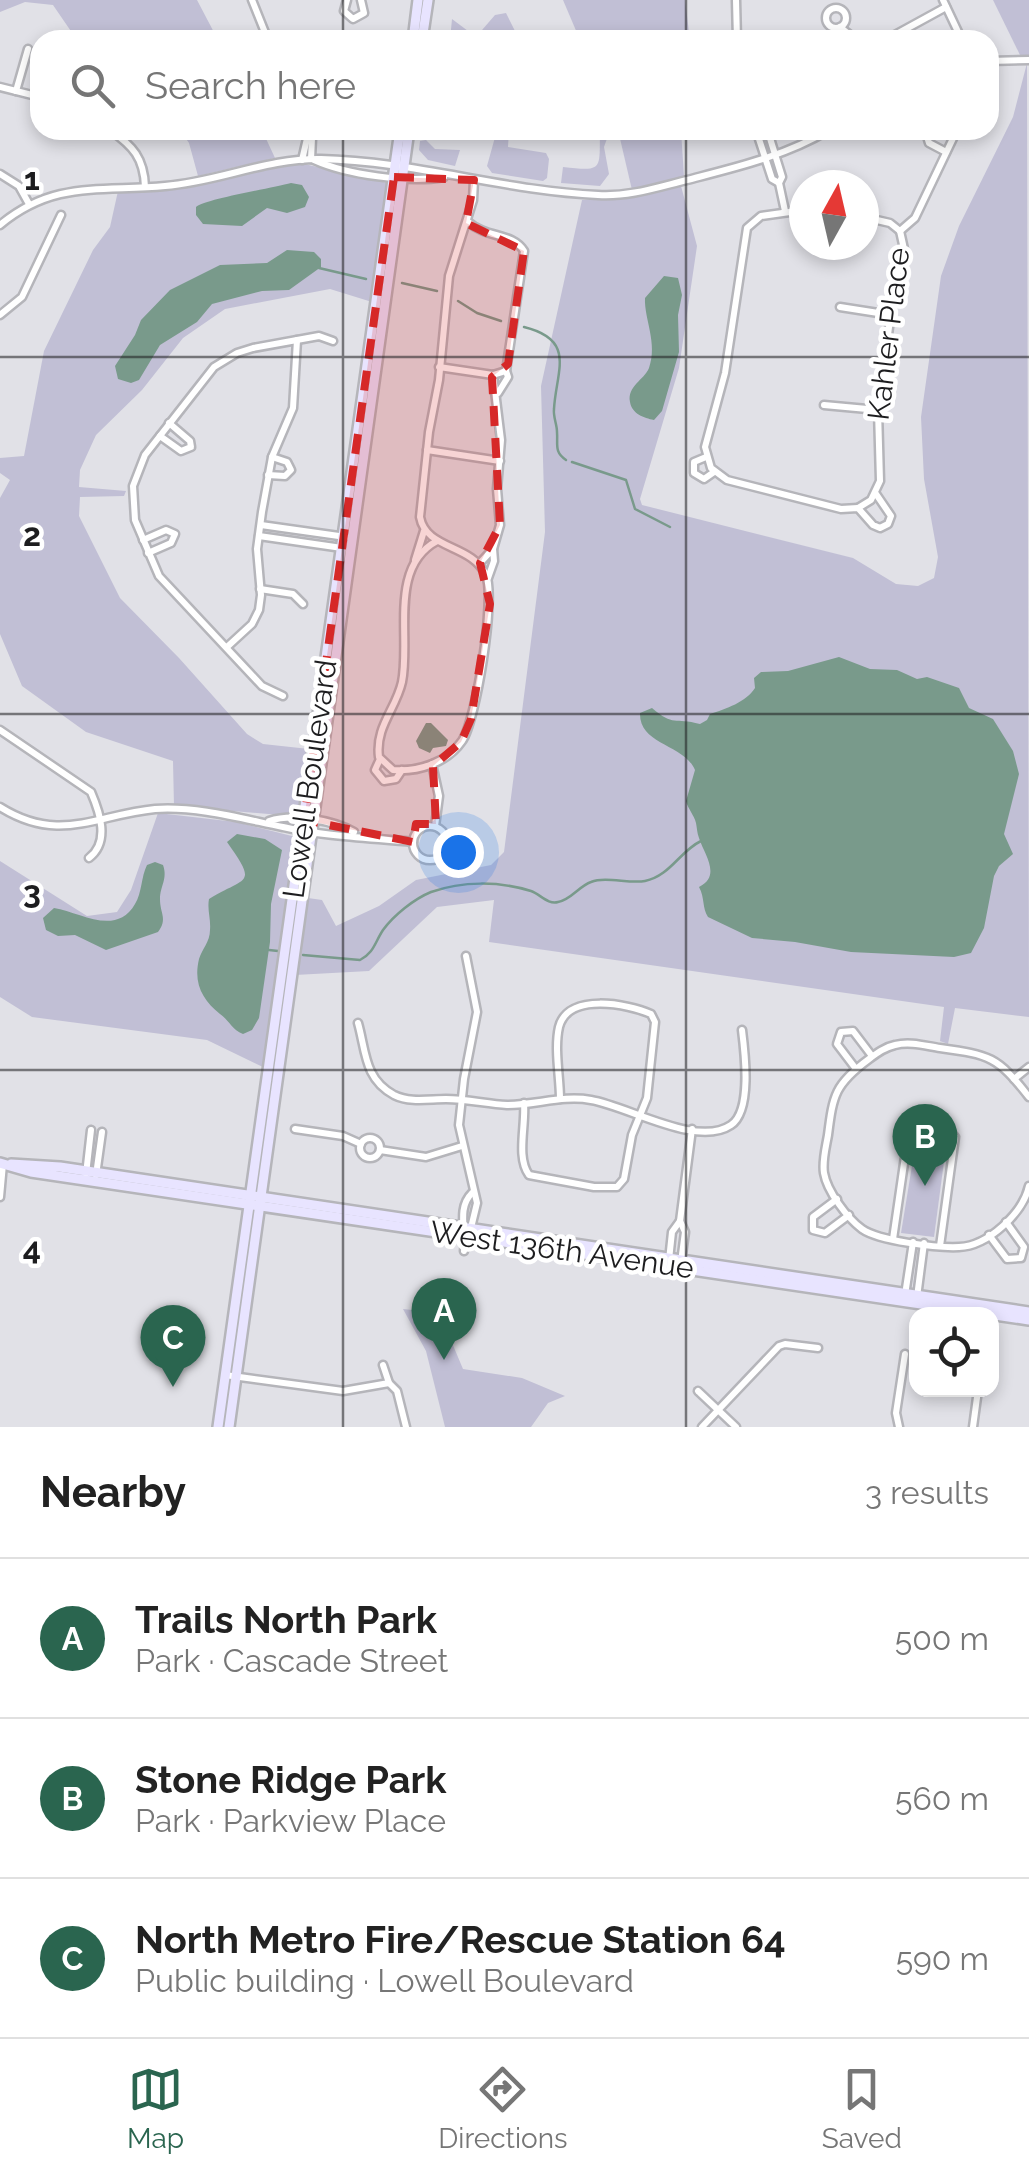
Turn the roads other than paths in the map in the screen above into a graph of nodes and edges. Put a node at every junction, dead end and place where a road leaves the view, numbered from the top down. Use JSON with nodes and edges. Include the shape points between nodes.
{"nodes":[{"id":1,"x":252,"y":0,"type":"edge"},
{"id":2,"x":347,"y":0,"type":"edge"},
{"id":3,"x":361,"y":0,"type":"edge"},
{"id":4,"x":418,"y":0,"type":"edge"},
{"id":5,"x":428,"y":0,"type":"edge"},
{"id":6,"x":736,"y":0,"type":"edge"},
{"id":7,"x":945,"y":4,"type":"edge"},
{"id":8,"x":840,"y":28,"type":"dead end"},
{"id":9,"x":264,"y":30,"type":"edge"},
{"id":10,"x":414,"y":30,"type":"edge"},
{"id":11,"x":424,"y":30,"type":"edge"},
{"id":12,"x":737,"y":30,"type":"edge"},
{"id":13,"x":843,"y":30,"type":"edge"},
{"id":14,"x":902,"y":30,"type":"edge"},
{"id":15,"x":957,"y":30,"type":"edge"},
{"id":16,"x":28,"y":49,"type":"dead end"},
{"id":17,"x":1029,"y":60,"type":"edge"},
{"id":18,"x":999,"y":61,"type":"edge"},
{"id":19,"x":0,"y":87,"type":"edge"},
{"id":20,"x":16,"y":91,"type":"junction"},
{"id":21,"x":30,"y":94,"type":"edge"},
{"id":22,"x":122,"y":140,"type":"edge"},
{"id":23,"x":400,"y":140,"type":"edge"},
{"id":24,"x":407,"y":140,"type":"edge"},
{"id":25,"x":763,"y":140,"type":"edge"},
{"id":26,"x":771,"y":140,"type":"edge"},
{"id":27,"x":809,"y":140,"type":"edge"},
{"id":28,"x":928,"y":140,"type":"edge"},
{"id":29,"x":951,"y":140,"type":"edge"},
{"id":30,"x":946,"y":152,"type":"junction"},
{"id":31,"x":776,"y":156,"type":"junction"},
{"id":32,"x":766,"y":160,"type":"junction"},
{"id":33,"x":399,"y":172,"type":"junction"},
{"id":34,"x":0,"y":174,"type":"edge"},
{"id":35,"x":474,"y":180,"type":"junction"},
{"id":36,"x":779,"y":183,"type":"junction"},
{"id":37,"x":145,"y":187,"type":"junction"},
{"id":38,"x":30,"y":204,"type":"junction"},
{"id":39,"x":785,"y":210,"type":"junction"},
{"id":40,"x":789,"y":210,"type":"edge"},
{"id":41,"x":60,"y":215,"type":"dead end"},
{"id":42,"x":879,"y":220,"type":"edge"},
{"id":43,"x":467,"y":221,"type":"junction"},
{"id":44,"x":0,"y":225,"type":"edge"},
{"id":45,"x":900,"y":232,"type":"junction"},
{"id":46,"x":840,"y":307,"type":"dead end"},
{"id":47,"x":891,"y":314,"type":"junction"},
{"id":48,"x":0,"y":315,"type":"edge"},
{"id":49,"x":297,"y":340,"type":"junction"},
{"id":50,"x":333,"y":341,"type":"dead end"},
{"id":51,"x":439,"y":367,"type":"junction"},
{"id":52,"x":506,"y":370,"type":"junction"},
{"id":53,"x":492,"y":375,"type":"junction"},
{"id":54,"x":497,"y":394,"type":"junction"},
{"id":55,"x":824,"y":405,"type":"dead end"},
{"id":56,"x":878,"y":410,"type":"junction"},
{"id":57,"x":169,"y":423,"type":"junction"},
{"id":58,"x":160,"y":436,"type":"junction"},
{"id":59,"x":427,"y":450,"type":"junction"},
{"id":60,"x":706,"y":456,"type":"junction"},
{"id":61,"x":272,"y":457,"type":"junction"},
{"id":62,"x":500,"y":461,"type":"junction"},
{"id":63,"x":714,"y":472,"type":"junction"},
{"id":64,"x":268,"y":474,"type":"junction"},
{"id":65,"x":876,"y":494,"type":"junction"},
{"id":66,"x":858,"y":508,"type":"junction"},
{"id":67,"x":261,"y":525,"type":"junction"},
{"id":68,"x":424,"y":531,"type":"junction"},
{"id":69,"x":259,"y":536,"type":"junction"},
{"id":70,"x":142,"y":540,"type":"junction"},
{"id":71,"x":437,"y":541,"type":"junction"},
{"id":72,"x":347,"y":543,"type":"junction"},
{"id":73,"x":493,"y":549,"type":"junction"},
{"id":74,"x":148,"y":553,"type":"junction"},
{"id":75,"x":415,"y":562,"type":"junction"},
{"id":76,"x":479,"y":564,"type":"junction"},
{"id":77,"x":487,"y":579,"type":"junction"},
{"id":78,"x":260,"y":589,"type":"junction"},
{"id":79,"x":303,"y":604,"type":"dead end"},
{"id":80,"x":227,"y":648,"type":"junction"},
{"id":81,"x":283,"y":696,"type":"dead end"},
{"id":82,"x":0,"y":730,"type":"edge"},
{"id":83,"x":380,"y":759,"type":"junction"},
{"id":84,"x":432,"y":764,"type":"junction"},
{"id":85,"x":402,"y":770,"type":"junction"},
{"id":86,"x":0,"y":807,"type":"edge"},
{"id":87,"x":100,"y":822,"type":"junction"},
{"id":88,"x":308,"y":825,"type":"junction"},
{"id":89,"x":435,"y":826,"type":"junction"},
{"id":90,"x":413,"y":842,"type":"junction"},
{"id":91,"x":89,"y":858,"type":"dead end"},
{"id":92,"x":466,"y":956,"type":"dead end"},
{"id":93,"x":358,"y":1023,"type":"dead end"},
{"id":94,"x":742,"y":1030,"type":"dead end"},
{"id":95,"x":872,"y":1056,"type":"junction"},
{"id":96,"x":1029,"y":1066,"type":"edge"},
{"id":97,"x":856,"y":1068,"type":"junction"},
{"id":98,"x":1014,"y":1079,"type":"junction"},
{"id":99,"x":1028,"y":1095,"type":"edge"},
{"id":100,"x":461,"y":1099,"type":"junction"},
{"id":101,"x":560,"y":1099,"type":"junction"},
{"id":102,"x":524,"y":1104,"type":"junction"},
{"id":103,"x":640,"y":1115,"type":"junction"},
{"id":104,"x":295,"y":1129,"type":"dead end"},
{"id":105,"x":692,"y":1129,"type":"junction"},
{"id":106,"x":91,"y":1130,"type":"dead end"},
{"id":107,"x":102,"y":1132,"type":"dead end"},
{"id":108,"x":361,"y":1144,"type":"junction"},
{"id":109,"x":462,"y":1146,"type":"junction"},
{"id":110,"x":380,"y":1150,"type":"junction"},
{"id":111,"x":2,"y":1164,"type":"edge"},
{"id":112,"x":91,"y":1176,"type":"junction"},
{"id":113,"x":1029,"y":1186,"type":"edge"},
{"id":114,"x":0,"y":1197,"type":"edge"},
{"id":115,"x":838,"y":1199,"type":"junction"},
{"id":116,"x":254,"y":1200,"type":"junction"},
{"id":117,"x":849,"y":1215,"type":"junction"},
{"id":118,"x":680,"y":1221,"type":"junction"},
{"id":119,"x":1006,"y":1222,"type":"junction"},
{"id":120,"x":467,"y":1230,"type":"junction"},
{"id":121,"x":989,"y":1235,"type":"junction"},
{"id":122,"x":893,"y":1239,"type":"junction"},
{"id":123,"x":913,"y":1242,"type":"junction"},
{"id":124,"x":924,"y":1244,"type":"junction"},
{"id":125,"x":940,"y":1246,"type":"junction"},
{"id":126,"x":464,"y":1251,"type":"dead end"},
{"id":127,"x":668,"y":1262,"type":"junction"},
{"id":128,"x":680,"y":1264,"type":"junction"},
{"id":129,"x":911,"y":1298,"type":"junction"},
{"id":130,"x":1029,"y":1312,"type":"edge"},
{"id":131,"x":1029,"y":1320,"type":"edge"},
{"id":132,"x":818,"y":1348,"type":"dead end"},
{"id":133,"x":905,"y":1354,"type":"dead end"},
{"id":134,"x":383,"y":1365,"type":"dead end"},
{"id":135,"x":230,"y":1375,"type":"junction"},
{"id":136,"x":389,"y":1384,"type":"junction"},
{"id":137,"x":698,"y":1391,"type":"dead end"},
{"id":138,"x":977,"y":1397,"type":"edge"},
{"id":139,"x":718,"y":1410,"type":"junction"},
{"id":140,"x":218,"y":1427,"type":"edge"},
{"id":141,"x":228,"y":1427,"type":"edge"},
{"id":142,"x":406,"y":1427,"type":"edge"},
{"id":143,"x":702,"y":1427,"type":"edge"},
{"id":144,"x":736,"y":1427,"type":"edge"},
{"id":145,"x":899,"y":1427,"type":"edge"},
{"id":146,"x":973,"y":1427,"type":"edge"}],
"edges":[{"from":1,"to":9,"type":"street"},
{"from":2,"to":3,"type":"street","via":[[344,11],[353,19],[364,13]]},
{"from":4,"to":10,"type":"main road"},
{"from":5,"to":11,"type":"main road"},
{"from":6,"to":12,"type":"street"},
{"from":7,"to":14,"type":"street"},
{"from":7,"to":15,"type":"street"},
{"from":8,"to":13,"type":"street"},
{"from":16,"to":20,"type":"street"},
{"from":17,"to":18,"type":"street"},
{"from":19,"to":20,"type":"street"},
{"from":20,"to":21,"type":"street"},
{"from":22,"to":37,"type":"street","via":[[138,154]]},
{"from":23,"to":33,"type":"main road","name":"Lowell Boulevard"},
{"from":24,"to":33,"type":"main road","name":"Lowell Boulevard"},
{"from":25,"to":32,"type":"street"},
{"from":26,"to":31,"type":"street"},
{"from":27,"to":31,"type":"street"},
{"from":28,"to":30,"type":"street"},
{"from":29,"to":30,"type":"street","name":"Kahler Place"},
{"from":30,"to":45,"type":"street","name":"Kahler Place","via":[[915,218]]},
{"from":31,"to":32,"type":"street"},
{"from":31,"to":36,"type":"street"},
{"from":32,"to":35,"type":"street","via":[[622,195]]},
{"from":32,"to":36,"type":"street"},
{"from":33,"to":35,"type":"street"},
{"from":33,"to":37,"type":"street","via":[[307,160]]},
{"from":33,"to":72,"type":"main road","name":"Lowell Boulevard"},
{"from":34,"to":38,"type":"street"},
{"from":35,"to":43,"type":"street"},
{"from":36,"to":39,"type":"street"},
{"from":37,"to":38,"type":"street","via":[[66,191]]},
{"from":38,"to":44,"type":"street"},
{"from":39,"to":40,"type":"street"},
{"from":39,"to":60,"type":"street","via":[[757,218],[746,231]]},
{"from":41,"to":48,"type":"street","via":[[22,297]]},
{"from":42,"to":45,"type":"street"},
{"from":43,"to":51,"type":"street","via":[[449,276]]},
{"from":43,"to":52,"type":"street","via":[[485,234],[514,240],[524,251]]},
{"from":45,"to":47,"type":"street","name":"Kahler Place","via":[[904,245]]},
{"from":46,"to":47,"type":"street"},
{"from":47,"to":56,"type":"street","name":"Kahler Place"},
{"from":49,"to":50,"type":"street"},
{"from":49,"to":57,"type":"street","via":[[228,357]]},
{"from":49,"to":61,"type":"street","via":[[293,408]]},
{"from":51,"to":53,"type":"street"},
{"from":51,"to":59,"type":"street"},
{"from":52,"to":53,"type":"street"},
{"from":52,"to":54,"type":"street"},
{"from":53,"to":54,"type":"street"},
{"from":54,"to":62,"type":"street"},
{"from":55,"to":56,"type":"street"},
{"from":56,"to":65,"type":"street","name":"Kahler Place"},
{"from":57,"to":58,"type":"street"},
{"from":57,"to":58,"type":"street","via":[[191,447],[181,450]]},
{"from":58,"to":70,"type":"street","via":[[133,486]]},
{"from":59,"to":62,"type":"street"},
{"from":59,"to":68,"type":"street"},
{"from":60,"to":63,"type":"street"},
{"from":60,"to":63,"type":"street","via":[[694,462],[694,473],[704,479]]},
{"from":61,"to":64,"type":"street"},
{"from":61,"to":64,"type":"street","via":[[291,470]]},
{"from":62,"to":73,"type":"street","via":[[500,525]]},
{"from":63,"to":66,"type":"street","via":[[731,482]]},
{"from":64,"to":67,"type":"street"},
{"from":65,"to":66,"type":"street"},
{"from":65,"to":66,"type":"street","name":"Kahler Place","via":[[890,511],[888,524],[876,527]]},
{"from":67,"to":69,"type":"street"},
{"from":67,"to":72,"type":"street"},
{"from":68,"to":71,"type":"street"},
{"from":68,"to":75,"type":"street"},
{"from":69,"to":72,"type":"street"},
{"from":69,"to":78,"type":"street"},
{"from":70,"to":74,"type":"street"},
{"from":70,"to":74,"type":"street","via":[[166,530],[174,534],[171,543]]},
{"from":71,"to":75,"type":"street"},
{"from":71,"to":76,"type":"street"},
{"from":72,"to":88,"type":"main road","name":"Lowell Boulevard"},
{"from":73,"to":76,"type":"street"},
{"from":73,"to":77,"type":"street"},
{"from":74,"to":80,"type":"street","via":[[165,584]]},
{"from":75,"to":83,"type":"street","via":[[401,685],[379,734]]},
{"from":76,"to":77,"type":"street"},
{"from":77,"to":84,"type":"street","via":[[488,620],[470,722],[461,742]]},
{"from":78,"to":79,"type":"street","via":[[281,590]]},
{"from":78,"to":80,"type":"street","via":[[255,620]]},
{"from":80,"to":81,"type":"street","via":[[262,686]]},
{"from":82,"to":87,"type":"street","via":[[90,786]]},
{"from":83,"to":85,"type":"street"},
{"from":83,"to":85,"type":"street","via":[[375,770],[384,781]]},
{"from":84,"to":85,"type":"street"},
{"from":84,"to":89,"type":"street","via":[[439,801]]},
{"from":86,"to":87,"type":"street","via":[[44,826]]},
{"from":87,"to":88,"type":"street","via":[[171,809]]},
{"from":87,"to":91,"type":"street","via":[[102,843]]},
{"from":88,"to":90,"type":"street"},
{"from":88,"to":116,"type":"main road","name":"Lowell Boulevard"},
{"from":89,"to":90,"type":"street","via":[[420,829]]},
{"from":89,"to":90,"type":"street","via":[[446,837],[442,856],[420,858]]},
{"from":92,"to":100,"type":"street","via":[[478,1012]]},
{"from":93,"to":100,"type":"street","via":[[367,1068],[384,1088],[407,1099]]},
{"from":94,"to":105,"type":"street","via":[[742,1112],[725,1128]]},
{"from":95,"to":97,"type":"street"},
{"from":95,"to":97,"type":"street","via":[[853,1031],[842,1032],[838,1044]]},
{"from":95,"to":98,"type":"street","via":[[909,1043],[982,1054]]},
{"from":96,"to":98,"type":"street"},
{"from":97,"to":115,"type":"street","via":[[832,1101],[824,1171]]},
{"from":98,"to":99,"type":"street"},
{"from":100,"to":102,"type":"street"},
{"from":100,"to":109,"type":"street"},
{"from":101,"to":102,"type":"street"},
{"from":101,"to":103,"type":"street"},
{"from":101,"to":103,"type":"street","via":[[563,1018],[586,1004],[642,1010],[654,1022]]},
{"from":102,"to":103,"type":"street","via":[[522,1164],[529,1175],[610,1189],[624,1179]]},
{"from":103,"to":105,"type":"street"},
{"from":104,"to":108,"type":"street"},
{"from":105,"to":118,"type":"street"},
{"from":106,"to":112,"type":"street"},
{"from":107,"to":112,"type":"street"},
{"from":108,"to":110,"type":"street","via":[[372,1138]]},
{"from":108,"to":110,"type":"street","via":[[366,1158]]},
{"from":109,"to":110,"type":"street","via":[[426,1157]]},
{"from":109,"to":120,"type":"street","via":[[477,1202]]},
{"from":111,"to":112,"type":"main road","name":"West 136th Avenue"},
{"from":111,"to":114,"type":"street"},
{"from":112,"to":116,"type":"main road","name":"West 136th Avenue"},
{"from":113,"to":119,"type":"street"},
{"from":115,"to":117,"type":"street"},
{"from":115,"to":117,"type":"street","via":[[813,1217],[813,1230],[825,1233]]},
{"from":116,"to":120,"type":"main road","name":"West 136th Avenue"},
{"from":116,"to":135,"type":"main road","name":"Lowell Boulevard"},
{"from":117,"to":122,"type":"street","via":[[870,1234]]},
{"from":118,"to":127,"type":"street"},
{"from":118,"to":128,"type":"street"},
{"from":119,"to":121,"type":"street"},
{"from":119,"to":121,"type":"street","via":[[1024,1247],[1021,1258],[1007,1259]]},
{"from":120,"to":126,"type":"street"},
{"from":120,"to":127,"type":"main road","name":"West 136th Avenue"},
{"from":121,"to":125,"type":"street","via":[[965,1247]]},
{"from":122,"to":123,"type":"street"},
{"from":122,"to":125,"type":"street","via":[[909,1129],[949,1130],[955,1137]]},
{"from":123,"to":124,"type":"street"},
{"from":123,"to":129,"type":"street"},
{"from":124,"to":125,"type":"street"},
{"from":124,"to":129,"type":"street"},
{"from":127,"to":128,"type":"main road","name":"West 136th Avenue"},
{"from":128,"to":129,"type":"main road","name":"West 136th Avenue"},
{"from":129,"to":130,"type":"main road","name":"West 136th Avenue"},
{"from":129,"to":131,"type":"main road","name":"West 136th Avenue"},
{"from":132,"to":139,"type":"street","via":[[779,1346]]},
{"from":133,"to":145,"type":"street"},
{"from":134,"to":136,"type":"street"},
{"from":135,"to":136,"type":"street","via":[[343,1390]]},
{"from":135,"to":140,"type":"main road","name":"Lowell Boulevard"},
{"from":135,"to":141,"type":"main road","name":"Lowell Boulevard"},
{"from":136,"to":142,"type":"street"},
{"from":137,"to":139,"type":"street"},
{"from":138,"to":146,"type":"street"},
{"from":139,"to":143,"type":"street"},
{"from":139,"to":144,"type":"street"}]}
